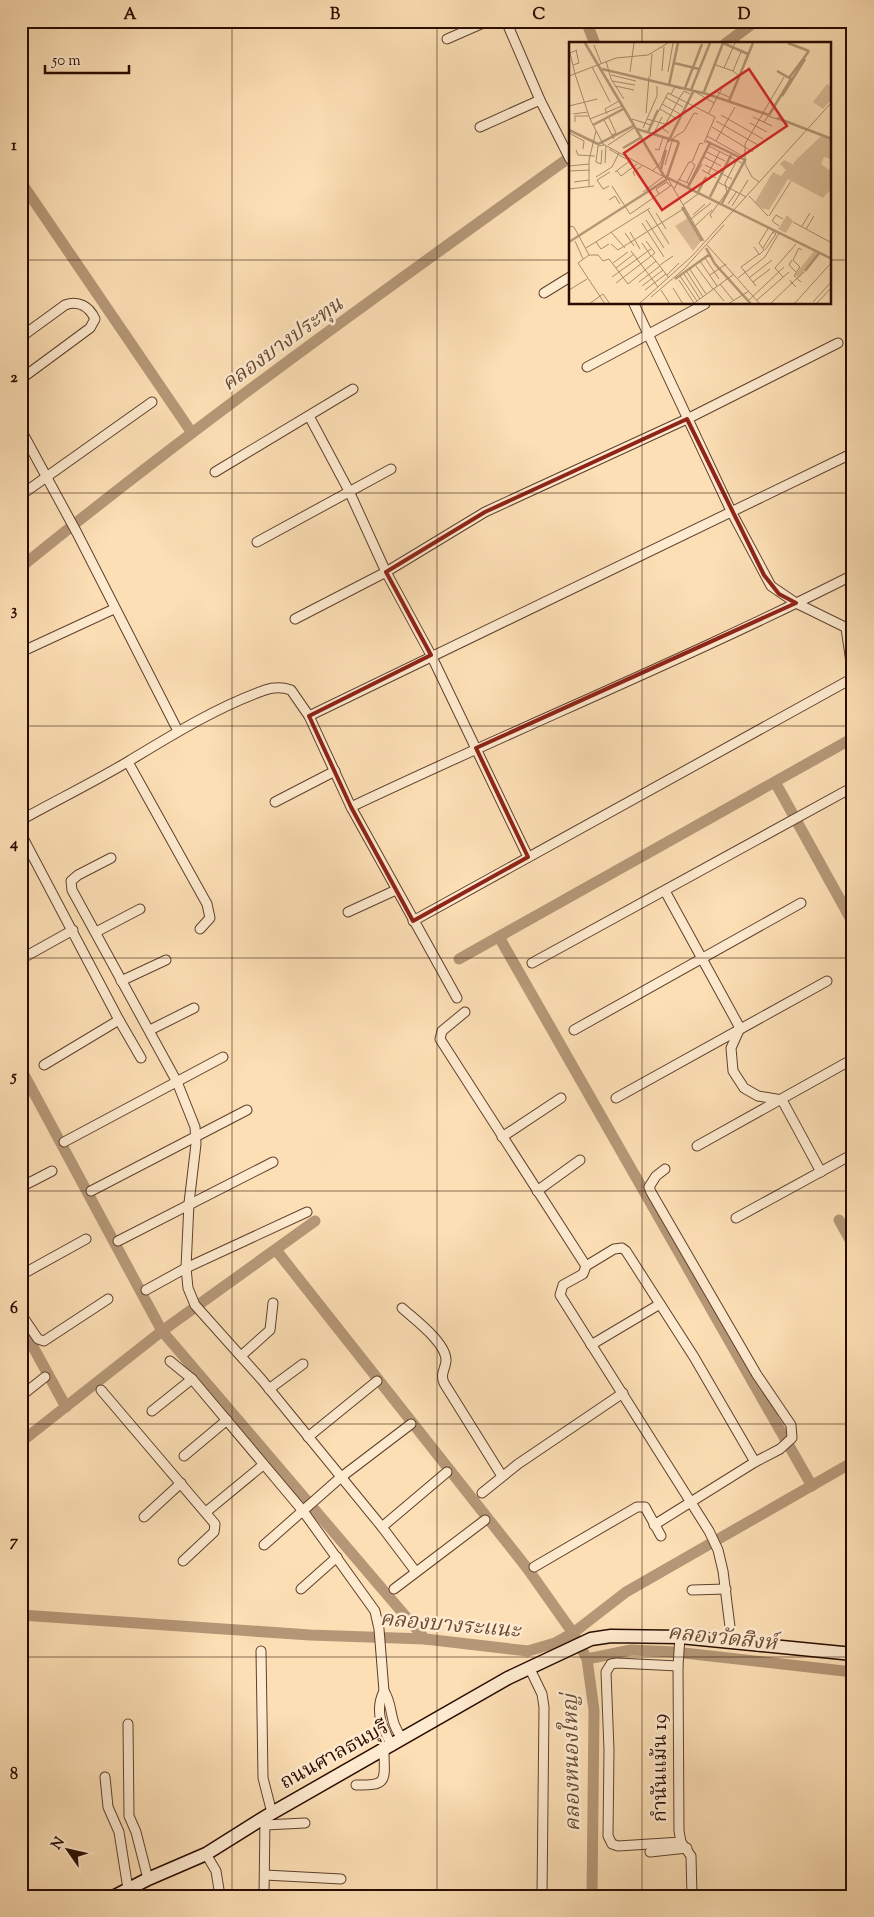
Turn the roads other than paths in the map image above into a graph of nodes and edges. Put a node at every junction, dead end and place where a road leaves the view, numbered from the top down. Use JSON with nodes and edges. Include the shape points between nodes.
{"nodes":[{"id":1,"x":488,"y":21,"type":"edge"},
{"id":2,"x":506,"y":21,"type":"edge"},
{"id":3,"x":447,"y":39,"type":"dead end"},
{"id":4,"x":540,"y":100,"type":"junction"},
{"id":5,"x":480,"y":127,"type":"dead end"},
{"id":6,"x":569,"y":156,"type":"edge"},
{"id":7,"x":569,"y":278,"type":"edge"},
{"id":8,"x":544,"y":293,"type":"dead end"},
{"id":9,"x":634,"y":305,"type":"edge"},
{"id":10,"x":703,"y":305,"type":"edge"},
{"id":11,"x":648,"y":334,"type":"junction"},
{"id":12,"x":21,"y":337,"type":"edge"},
{"id":13,"x":838,"y":343,"type":"dead end"},
{"id":14,"x":587,"y":367,"type":"dead end"},
{"id":15,"x":21,"y":379,"type":"edge"},
{"id":16,"x":353,"y":389,"type":"dead end"},
{"id":17,"x":152,"y":402,"type":"dead end"},
{"id":18,"x":308,"y":416,"type":"junction"},
{"id":19,"x":687,"y":419,"type":"junction"},
{"id":20,"x":21,"y":430,"type":"edge"},
{"id":21,"x":853,"y":453,"type":"edge"},
{"id":22,"x":391,"y":469,"type":"dead end"},
{"id":23,"x":215,"y":472,"type":"dead end"},
{"id":24,"x":47,"y":476,"type":"junction"},
{"id":25,"x":349,"y":491,"type":"junction"},
{"id":26,"x":21,"y":495,"type":"edge"},
{"id":27,"x":732,"y":513,"type":"junction"},
{"id":28,"x":257,"y":542,"type":"dead end"},
{"id":29,"x":386,"y":572,"type":"junction"},
{"id":30,"x":853,"y":574,"type":"edge"},
{"id":31,"x":796,"y":603,"type":"junction"},
{"id":32,"x":114,"y":609,"type":"junction"},
{"id":33,"x":295,"y":619,"type":"dead end"},
{"id":34,"x":850,"y":630,"type":"edge"},
{"id":35,"x":21,"y":652,"type":"edge"},
{"id":36,"x":431,"y":655,"type":"junction"},
{"id":37,"x":853,"y":677,"type":"edge"},
{"id":38,"x":309,"y":716,"type":"junction"},
{"id":39,"x":178,"y":731,"type":"junction"},
{"id":40,"x":476,"y":748,"type":"junction"},
{"id":41,"x":128,"y":762,"type":"junction"},
{"id":42,"x":335,"y":771,"type":"junction"},
{"id":43,"x":853,"y":787,"type":"edge"},
{"id":44,"x":275,"y":802,"type":"dead end"},
{"id":45,"x":351,"y":807,"type":"junction"},
{"id":46,"x":21,"y":820,"type":"edge"},
{"id":47,"x":21,"y":834,"type":"edge"},
{"id":48,"x":528,"y":857,"type":"junction"},
{"id":49,"x":111,"y":858,"type":"dead end"},
{"id":50,"x":396,"y":890,"type":"junction"},
{"id":51,"x":665,"y":891,"type":"junction"},
{"id":52,"x":801,"y":904,"type":"dead end"},
{"id":53,"x":140,"y":909,"type":"dead end"},
{"id":54,"x":348,"y":912,"type":"dead end"},
{"id":55,"x":413,"y":920,"type":"junction"},
{"id":56,"x":73,"y":930,"type":"junction"},
{"id":57,"x":200,"y":930,"type":"dead end"},
{"id":58,"x":96,"y":932,"type":"junction"},
{"id":59,"x":703,"y":958,"type":"junction"},
{"id":60,"x":21,"y":959,"type":"edge"},
{"id":61,"x":166,"y":960,"type":"dead end"},
{"id":62,"x":532,"y":963,"type":"dead end"},
{"id":63,"x":122,"y":981,"type":"junction"},
{"id":64,"x":827,"y":981,"type":"dead end"},
{"id":65,"x":457,"y":998,"type":"dead end"},
{"id":66,"x":194,"y":1008,"type":"dead end"},
{"id":67,"x":465,"y":1012,"type":"dead end"},
{"id":68,"x":120,"y":1020,"type":"junction"},
{"id":69,"x":740,"y":1028,"type":"junction"},
{"id":70,"x":150,"y":1030,"type":"junction"},
{"id":71,"x":574,"y":1030,"type":"dead end"},
{"id":72,"x":223,"y":1057,"type":"dead end"},
{"id":73,"x":140,"y":1058,"type":"dead end"},
{"id":74,"x":853,"y":1059,"type":"edge"},
{"id":75,"x":44,"y":1065,"type":"dead end"},
{"id":76,"x":177,"y":1082,"type":"junction"},
{"id":77,"x":561,"y":1098,"type":"dead end"},
{"id":78,"x":616,"y":1098,"type":"dead end"},
{"id":79,"x":782,"y":1100,"type":"junction"},
{"id":80,"x":247,"y":1110,"type":"dead end"},
{"id":81,"x":195,"y":1137,"type":"junction"},
{"id":82,"x":502,"y":1137,"type":"junction"},
{"id":83,"x":64,"y":1142,"type":"dead end"},
{"id":84,"x":697,"y":1146,"type":"dead end"},
{"id":85,"x":853,"y":1154,"type":"edge"},
{"id":86,"x":580,"y":1160,"type":"dead end"},
{"id":87,"x":273,"y":1162,"type":"dead end"},
{"id":88,"x":664,"y":1169,"type":"dead end"},
{"id":89,"x":52,"y":1171,"type":"dead end"},
{"id":90,"x":821,"y":1172,"type":"junction"},
{"id":91,"x":21,"y":1187,"type":"edge"},
{"id":92,"x":91,"y":1191,"type":"dead end"},
{"id":93,"x":537,"y":1191,"type":"junction"},
{"id":94,"x":189,"y":1203,"type":"junction"},
{"id":95,"x":306,"y":1212,"type":"dead end"},
{"id":96,"x":736,"y":1218,"type":"dead end"},
{"id":97,"x":86,"y":1239,"type":"dead end"},
{"id":98,"x":118,"y":1241,"type":"dead end"},
{"id":99,"x":586,"y":1266,"type":"junction"},
{"id":100,"x":186,"y":1268,"type":"junction"},
{"id":101,"x":21,"y":1275,"type":"edge"},
{"id":102,"x":146,"y":1290,"type":"dead end"},
{"id":103,"x":108,"y":1299,"type":"dead end"},
{"id":104,"x":273,"y":1303,"type":"dead end"},
{"id":105,"x":660,"y":1304,"type":"junction"},
{"id":106,"x":402,"y":1308,"type":"dead end"},
{"id":107,"x":21,"y":1314,"type":"edge"},
{"id":108,"x":591,"y":1345,"type":"junction"},
{"id":109,"x":241,"y":1356,"type":"junction"},
{"id":110,"x":170,"y":1361,"type":"dead end"},
{"id":111,"x":303,"y":1364,"type":"dead end"},
{"id":112,"x":45,"y":1377,"type":"dead end"},
{"id":113,"x":192,"y":1380,"type":"junction"},
{"id":114,"x":376,"y":1381,"type":"dead end"},
{"id":115,"x":269,"y":1389,"type":"junction"},
{"id":116,"x":101,"y":1390,"type":"dead end"},
{"id":117,"x":623,"y":1393,"type":"junction"},
{"id":118,"x":21,"y":1396,"type":"edge"},
{"id":119,"x":152,"y":1411,"type":"dead end"},
{"id":120,"x":227,"y":1420,"type":"junction"},
{"id":121,"x":411,"y":1424,"type":"dead end"},
{"id":122,"x":308,"y":1437,"type":"junction"},
{"id":123,"x":184,"y":1456,"type":"dead end"},
{"id":124,"x":755,"y":1462,"type":"junction"},
{"id":125,"x":263,"y":1465,"type":"junction"},
{"id":126,"x":447,"y":1472,"type":"dead end"},
{"id":127,"x":502,"y":1476,"type":"junction"},
{"id":128,"x":340,"y":1478,"type":"junction"},
{"id":129,"x":181,"y":1484,"type":"junction"},
{"id":130,"x":482,"y":1493,"type":"dead end"},
{"id":131,"x":692,"y":1503,"type":"junction"},
{"id":132,"x":306,"y":1508,"type":"junction"},
{"id":133,"x":206,"y":1512,"type":"junction"},
{"id":134,"x":144,"y":1517,"type":"dead end"},
{"id":135,"x":485,"y":1520,"type":"dead end"},
{"id":136,"x":654,"y":1525,"type":"junction"},
{"id":137,"x":382,"y":1527,"type":"junction"},
{"id":138,"x":661,"y":1536,"type":"dead end"},
{"id":139,"x":264,"y":1545,"type":"dead end"},
{"id":140,"x":337,"y":1557,"type":"junction"},
{"id":141,"x":183,"y":1560,"type":"dead end"},
{"id":142,"x":534,"y":1567,"type":"dead end"},
{"id":143,"x":416,"y":1572,"type":"junction"},
{"id":144,"x":726,"y":1588,"type":"junction"},
{"id":145,"x":302,"y":1589,"type":"dead end"},
{"id":146,"x":394,"y":1589,"type":"dead end"},
{"id":147,"x":692,"y":1590,"type":"dead end"},
{"id":148,"x":680,"y":1643,"type":"junction"},
{"id":149,"x":732,"y":1643,"type":"junction"},
{"id":150,"x":261,"y":1651,"type":"dead end"},
{"id":151,"x":853,"y":1654,"type":"edge"},
{"id":152,"x":678,"y":1664,"type":"junction"},
{"id":153,"x":529,"y":1667,"type":"junction"},
{"id":154,"x":384,"y":1691,"type":"junction"},
{"id":155,"x":128,"y":1724,"type":"dead end"},
{"id":156,"x":403,"y":1739,"type":"junction"},
{"id":157,"x":388,"y":1748,"type":"junction"},
{"id":158,"x":105,"y":1777,"type":"dead end"},
{"id":159,"x":356,"y":1785,"type":"dead end"},
{"id":160,"x":267,"y":1818,"type":"junction"},
{"id":161,"x":305,"y":1823,"type":"dead end"},
{"id":162,"x":684,"y":1845,"type":"junction"},
{"id":163,"x":650,"y":1852,"type":"dead end"},
{"id":164,"x":206,"y":1854,"type":"junction"},
{"id":165,"x":265,"y":1875,"type":"junction"},
{"id":166,"x":148,"y":1879,"type":"junction"},
{"id":167,"x":341,"y":1879,"type":"dead end"},
{"id":168,"x":123,"y":1893,"type":"edge"},
{"id":169,"x":220,"y":1896,"type":"edge"},
{"id":170,"x":264,"y":1896,"type":"edge"},
{"id":171,"x":542,"y":1896,"type":"edge"},
{"id":172,"x":692,"y":1896,"type":"edge"}],
"edges":[{"from":1,"to":3,"type":"street"},
{"from":2,"to":4,"type":"street"},
{"from":4,"to":5,"type":"street"},
{"from":4,"to":6,"type":"street"},
{"from":7,"to":8,"type":"street"},
{"from":9,"to":11,"type":"street"},
{"from":10,"to":11,"type":"street"},
{"from":11,"to":14,"type":"street"},
{"from":11,"to":19,"type":"street"},
{"from":12,"to":15,"type":"street","via":[[71,303],[86,308],[95,319],[90,328]]},
{"from":13,"to":19,"type":"street"},
{"from":16,"to":18,"type":"street"},
{"from":17,"to":24,"type":"street"},
{"from":18,"to":23,"type":"street"},
{"from":18,"to":25,"type":"street"},
{"from":19,"to":27,"type":"street"},
{"from":19,"to":29,"type":"street","via":[[485,512]]},
{"from":20,"to":24,"type":"street"},
{"from":21,"to":27,"type":"street"},
{"from":22,"to":25,"type":"street"},
{"from":24,"to":26,"type":"street"},
{"from":24,"to":32,"type":"street"},
{"from":25,"to":28,"type":"street"},
{"from":25,"to":29,"type":"street"},
{"from":27,"to":31,"type":"street","via":[[771,586]]},
{"from":27,"to":36,"type":"street"},
{"from":29,"to":33,"type":"street"},
{"from":29,"to":36,"type":"street"},
{"from":30,"to":31,"type":"street"},
{"from":31,"to":34,"type":"street"},
{"from":31,"to":40,"type":"street"},
{"from":32,"to":35,"type":"street"},
{"from":32,"to":39,"type":"street"},
{"from":34,"to":37,"type":"street"},
{"from":36,"to":38,"type":"street"},
{"from":36,"to":40,"type":"street"},
{"from":37,"to":48,"type":"street"},
{"from":38,"to":39,"type":"street","via":[[291,690],[278,687]]},
{"from":38,"to":42,"type":"street"},
{"from":39,"to":41,"type":"street"},
{"from":40,"to":45,"type":"street"},
{"from":40,"to":48,"type":"street"},
{"from":41,"to":46,"type":"street"},
{"from":41,"to":57,"type":"street","via":[[207,904],[210,918]]},
{"from":42,"to":44,"type":"street"},
{"from":42,"to":45,"type":"street"},
{"from":43,"to":51,"type":"street"},
{"from":45,"to":50,"type":"street"},
{"from":47,"to":56,"type":"street"},
{"from":48,"to":55,"type":"street"},
{"from":49,"to":58,"type":"street","via":[[71,881],[76,899]]},
{"from":50,"to":54,"type":"street"},
{"from":50,"to":55,"type":"street"},
{"from":51,"to":59,"type":"street"},
{"from":51,"to":62,"type":"street"},
{"from":52,"to":59,"type":"street"},
{"from":53,"to":58,"type":"street"},
{"from":55,"to":65,"type":"street"},
{"from":56,"to":60,"type":"street"},
{"from":56,"to":68,"type":"street"},
{"from":58,"to":63,"type":"street"},
{"from":59,"to":69,"type":"street"},
{"from":59,"to":71,"type":"street"},
{"from":61,"to":63,"type":"street"},
{"from":63,"to":70,"type":"street"},
{"from":64,"to":69,"type":"street"},
{"from":66,"to":70,"type":"street"},
{"from":67,"to":82,"type":"street","via":[[442,1031],[440,1039]]},
{"from":68,"to":73,"type":"street"},
{"from":68,"to":75,"type":"street"},
{"from":69,"to":78,"type":"street"},
{"from":69,"to":79,"type":"street","via":[[731,1048],[733,1071],[744,1088],[758,1096]]},
{"from":70,"to":76,"type":"street"},
{"from":72,"to":76,"type":"street"},
{"from":74,"to":79,"type":"street"},
{"from":76,"to":81,"type":"street","via":[[195,1127]]},
{"from":76,"to":83,"type":"street"},
{"from":77,"to":82,"type":"street"},
{"from":79,"to":84,"type":"street"},
{"from":79,"to":90,"type":"street"},
{"from":80,"to":81,"type":"street"},
{"from":81,"to":92,"type":"street"},
{"from":81,"to":94,"type":"street"},
{"from":82,"to":93,"type":"street"},
{"from":85,"to":90,"type":"street"},
{"from":86,"to":93,"type":"street"},
{"from":87,"to":94,"type":"street"},
{"from":88,"to":124,"type":"street","via":[[649,1187],[651,1192],[757,1375],[791,1425],[792,1438],[780,1449]]},
{"from":89,"to":91,"type":"street"},
{"from":90,"to":96,"type":"street"},
{"from":93,"to":99,"type":"street"},
{"from":94,"to":98,"type":"street"},
{"from":94,"to":100,"type":"street"},
{"from":95,"to":100,"type":"street"},
{"from":97,"to":101,"type":"street"},
{"from":99,"to":105,"type":"street","via":[[614,1249],[622,1248],[634,1261]]},
{"from":99,"to":108,"type":"street","via":[[583,1274],[563,1285],[560,1294]]},
{"from":100,"to":102,"type":"street"},
{"from":100,"to":109,"type":"street","via":[[188,1288],[195,1305]]},
{"from":103,"to":107,"type":"street","via":[[44,1341],[38,1339]]},
{"from":104,"to":109,"type":"street","via":[[270,1330]]},
{"from":105,"to":108,"type":"street"},
{"from":105,"to":124,"type":"street"},
{"from":106,"to":127,"type":"street","via":[[443,1350],[446,1361],[441,1377]]},
{"from":108,"to":117,"type":"street"},
{"from":109,"to":115,"type":"street"},
{"from":110,"to":113,"type":"street"},
{"from":111,"to":115,"type":"street"},
{"from":112,"to":118,"type":"street"},
{"from":113,"to":119,"type":"street"},
{"from":113,"to":120,"type":"street"},
{"from":114,"to":122,"type":"street"},
{"from":115,"to":122,"type":"street"},
{"from":116,"to":129,"type":"street"},
{"from":117,"to":127,"type":"street"},
{"from":117,"to":131,"type":"street"},
{"from":120,"to":123,"type":"street"},
{"from":120,"to":125,"type":"street"},
{"from":121,"to":128,"type":"street"},
{"from":122,"to":128,"type":"street"},
{"from":124,"to":131,"type":"street"},
{"from":125,"to":132,"type":"street"},
{"from":125,"to":133,"type":"street"},
{"from":126,"to":137,"type":"street"},
{"from":127,"to":130,"type":"street"},
{"from":128,"to":132,"type":"street"},
{"from":128,"to":137,"type":"street"},
{"from":129,"to":133,"type":"street"},
{"from":129,"to":134,"type":"street"},
{"from":131,"to":136,"type":"street"},
{"from":131,"to":144,"type":"street","via":[[718,1550]]},
{"from":132,"to":139,"type":"street"},
{"from":132,"to":140,"type":"street"},
{"from":133,"to":141,"type":"street","via":[[216,1524],[214,1532]]},
{"from":135,"to":143,"type":"street"},
{"from":136,"to":138,"type":"street"},
{"from":136,"to":142,"type":"street","via":[[645,1507],[637,1507]]},
{"from":137,"to":143,"type":"street"},
{"from":140,"to":145,"type":"street"},
{"from":140,"to":154,"type":"street","via":[[377,1616]]},
{"from":143,"to":146,"type":"street"},
{"from":144,"to":147,"type":"street"},
{"from":144,"to":149,"type":"street"},
{"from":148,"to":149,"type":"street","name":"ถนนศาลธนบุรี"},
{"from":148,"to":152,"type":"street","name":"กำนันแม้น 19"},
{"from":148,"to":153,"type":"street","name":"ถนนศาลธนบุรี","via":[[610,1636],[591,1639]]},
{"from":149,"to":151,"type":"street","name":"ถนนศาลธนบุรี"},
{"from":150,"to":160,"type":"street","via":[[263,1778]]},
{"from":152,"to":162,"type":"street","name":"กำนันแม้น 19","via":[[679,1831]]},
{"from":152,"to":162,"type":"street","via":[[618,1663],[611,1664],[606,1672],[608,1836],[612,1844],[618,1846]]},
{"from":153,"to":156,"type":"street","name":"ถนนศาลธนบุรี"},
{"from":153,"to":171,"type":"street","via":[[542,1694],[544,1707]]},
{"from":154,"to":156,"type":"street","via":[[393,1724]]},
{"from":154,"to":157,"type":"street","via":[[379,1700],[380,1720]]},
{"from":155,"to":166,"type":"street","via":[[129,1816]]},
{"from":156,"to":157,"type":"street","name":"ถนนศาลธนบุรี"},
{"from":157,"to":159,"type":"street","via":[[382,1781],[376,1786]]},
{"from":157,"to":160,"type":"street","name":"ถนนศาลธนบุรี"},
{"from":158,"to":168,"type":"street","via":[[108,1807],[119,1832]]},
{"from":160,"to":161,"type":"street"},
{"from":160,"to":164,"type":"street","name":"ถนนศาลธนบุรี"},
{"from":160,"to":165,"type":"street"},
{"from":162,"to":163,"type":"street"},
{"from":162,"to":172,"type":"street","name":"กำนันแม้น 19","via":[[692,1864]]},
{"from":164,"to":166,"type":"street","name":"ถนนศาลธนบุรี"},
{"from":164,"to":169,"type":"street","via":[[216,1871]]},
{"from":165,"to":167,"type":"street"},
{"from":165,"to":170,"type":"street"},
{"from":166,"to":168,"type":"street","name":"ถนนศาลธนบุรี"}]}
